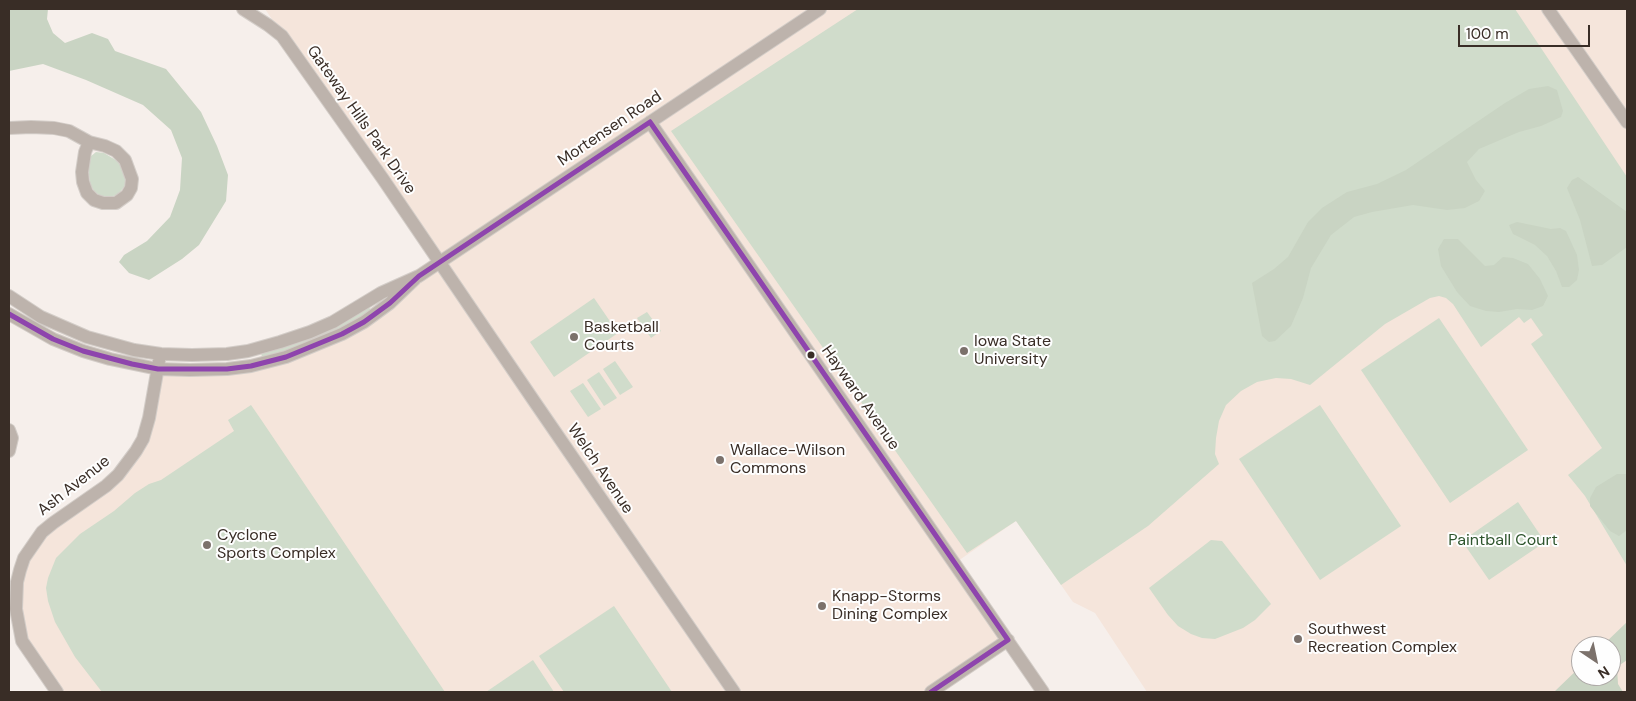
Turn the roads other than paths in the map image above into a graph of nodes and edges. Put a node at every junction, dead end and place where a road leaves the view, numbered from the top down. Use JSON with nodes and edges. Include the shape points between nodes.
{"nodes":[{"id":1,"x":243,"y":9,"type":"edge"},
{"id":2,"x":820,"y":9,"type":"edge"},
{"id":3,"x":1548,"y":9,"type":"edge"},
{"id":4,"x":650,"y":122,"type":"junction"},
{"id":5,"x":1627,"y":122,"type":"edge"},
{"id":6,"x":9,"y":128,"type":"edge"},
{"id":7,"x":89,"y":142,"type":"junction"},
{"id":8,"x":439,"y":262,"type":"junction"},
{"id":9,"x":419,"y":276,"type":"junction"},
{"id":10,"x":9,"y":296,"type":"edge"},
{"id":11,"x":9,"y":314,"type":"edge"},
{"id":12,"x":161,"y":354,"type":"junction"},
{"id":13,"x":158,"y":369,"type":"junction"},
{"id":14,"x":9,"y":430,"type":"edge"},
{"id":15,"x":9,"y":451,"type":"edge"},
{"id":16,"x":13,"y":581,"type":"edge"},
{"id":17,"x":1008,"y":640,"type":"junction"},
{"id":18,"x":57,"y":692,"type":"edge"},
{"id":19,"x":734,"y":692,"type":"edge"},
{"id":20,"x":931,"y":692,"type":"edge"},
{"id":21,"x":1043,"y":692,"type":"edge"}],
"edges":[{"from":1,"to":8,"type":"street","name":"Gateway Hills Park Drive","via":[[282,36]]},
{"from":2,"to":4,"type":"street","name":"Mortensen Road"},
{"from":3,"to":5,"type":"street"},
{"from":4,"to":8,"type":"street","name":"Mortensen Road"},
{"from":4,"to":17,"type":"street","name":"Hayward Avenue"},
{"from":6,"to":7,"type":"street","via":[[54,128]]},
{"from":7,"to":7,"type":"street","via":[[116,151],[130,169],[131,188],[116,203],[103,204],[94,200],[83,182]]},
{"from":8,"to":9,"type":"street","name":"Mortensen Road"},
{"from":8,"to":19,"type":"street","name":"Welch Avenue"},
{"from":9,"to":12,"type":"street","name":"Mortensen Road","via":[[381,293],[340,318],[280,342],[227,354]]},
{"from":9,"to":13,"type":"street","name":"Mortensen Road","via":[[364,322],[286,357],[227,369]]},
{"from":10,"to":12,"type":"street","name":"Mortensen Road","via":[[41,317],[87,337]]},
{"from":11,"to":13,"type":"street","name":"Mortensen Road","via":[[54,339],[84,351]]},
{"from":12,"to":13,"type":"street","name":"Ash Avenue"},
{"from":13,"to":16,"type":"street","name":"Ash Avenue","via":[[149,418],[136,452],[106,486],[42,532]]},
{"from":14,"to":15,"type":"street","via":[[12,438]]},
{"from":16,"to":18,"type":"street","name":"Ash Avenue","via":[[22,641]]},
{"from":17,"to":20,"type":"street"},
{"from":17,"to":21,"type":"street","name":"Hayward Avenue"}]}
